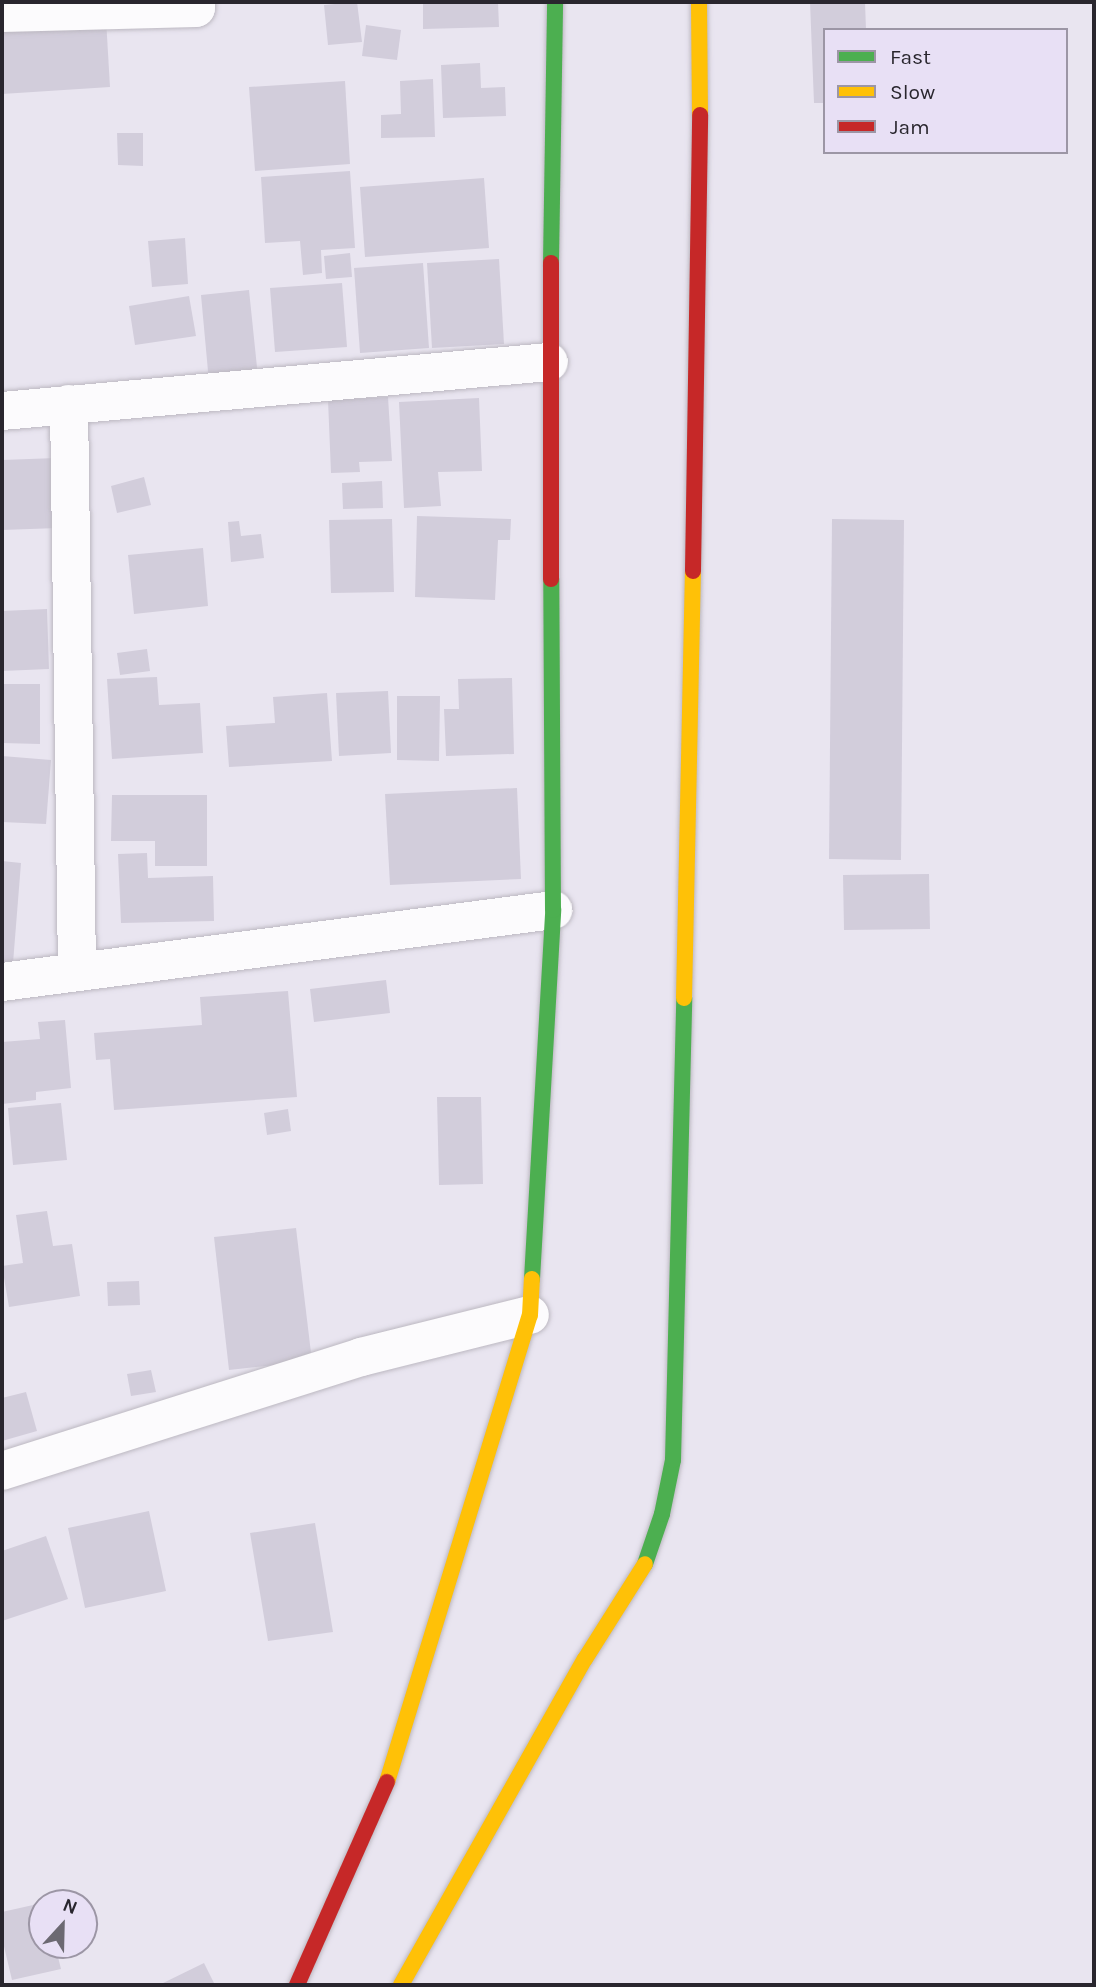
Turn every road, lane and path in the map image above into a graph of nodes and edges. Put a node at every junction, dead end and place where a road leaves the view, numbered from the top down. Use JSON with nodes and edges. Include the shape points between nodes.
{"nodes":[{"id":1,"x":196,"y":2,"type":"edge"},
{"id":2,"x":555,"y":2,"type":"edge"},
{"id":3,"x":699,"y":2,"type":"edge"},
{"id":4,"x":2,"y":13,"type":"edge"},
{"id":5,"x":548,"y":362,"type":"junction"},
{"id":6,"x":69,"y":404,"type":"junction"},
{"id":7,"x":2,"y":411,"type":"edge"},
{"id":8,"x":553,"y":910,"type":"junction"},
{"id":9,"x":77,"y":969,"type":"junction"},
{"id":10,"x":2,"y":982,"type":"edge"},
{"id":11,"x":530,"y":1315,"type":"junction"},
{"id":12,"x":2,"y":1471,"type":"edge"},
{"id":13,"x":297,"y":1985,"type":"edge"},
{"id":14,"x":401,"y":1985,"type":"edge"}],
"edges":[{"from":1,"to":4,"type":"street","via":[[196,8]]},
{"from":2,"to":5,"type":"street"},
{"from":3,"to":14,"type":"street","via":[[701,245],[673,1460],[662,1514],[643,1569],[585,1659]]},
{"from":5,"to":6,"type":"street"},
{"from":5,"to":8,"type":"street"},
{"from":6,"to":7,"type":"street"},
{"from":6,"to":9,"type":"street"},
{"from":8,"to":9,"type":"street"},
{"from":8,"to":11,"type":"street"},
{"from":9,"to":10,"type":"street"},
{"from":11,"to":12,"type":"street","via":[[361,1357]]},
{"from":11,"to":13,"type":"street","via":[[386,1786]]}]}
